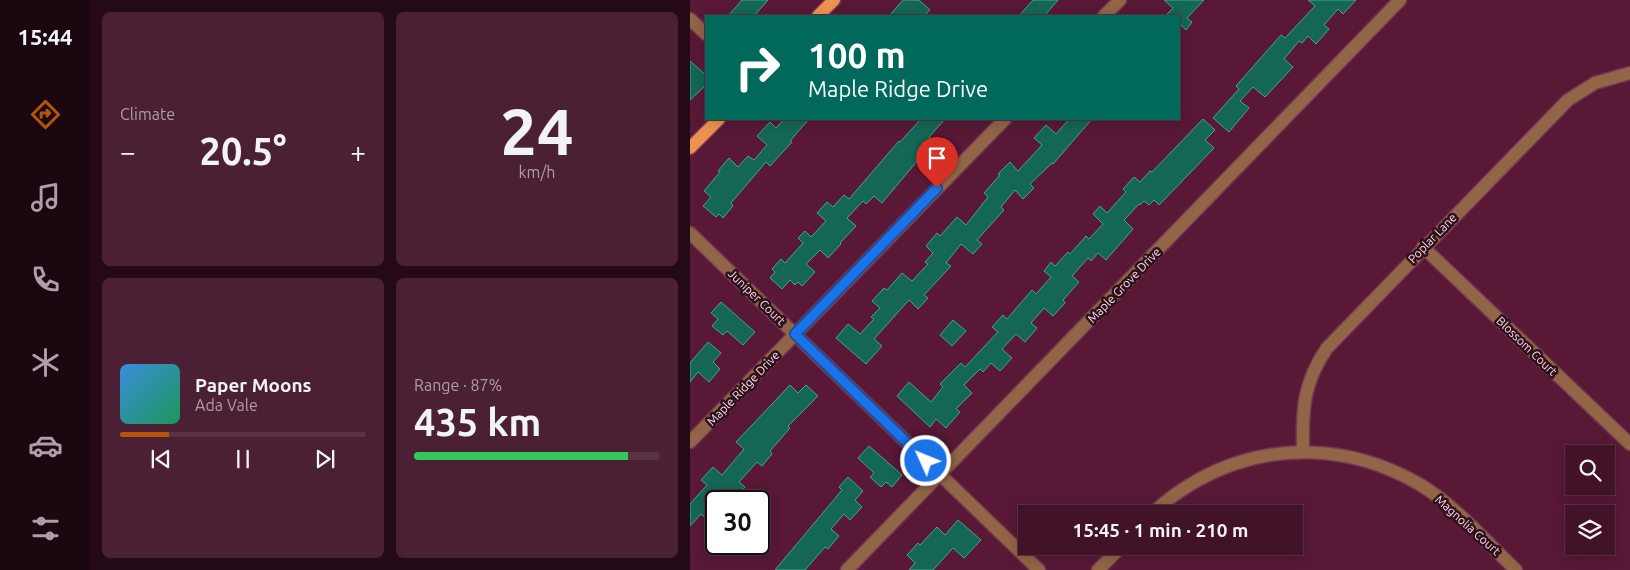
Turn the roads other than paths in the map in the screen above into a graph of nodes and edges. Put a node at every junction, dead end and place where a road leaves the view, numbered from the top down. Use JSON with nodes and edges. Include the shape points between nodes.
{"nodes":[{"id":1,"x":834,"y":0,"type":"edge"},
{"id":2,"x":1120,"y":0,"type":"edge"},
{"id":3,"x":1400,"y":0,"type":"edge"},
{"id":4,"x":819,"y":15,"type":"edge"},
{"id":5,"x":1105,"y":15,"type":"edge"},
{"id":6,"x":690,"y":19,"type":"edge"},
{"id":7,"x":705,"y":33,"type":"edge"},
{"id":8,"x":1630,"y":72,"type":"edge"},
{"id":9,"x":718,"y":120,"type":"edge"},
{"id":10,"x":1004,"y":120,"type":"edge"},
{"id":11,"x":690,"y":148,"type":"edge"},
{"id":12,"x":690,"y":233,"type":"edge"},
{"id":13,"x":1423,"y":247,"type":"junction"},
{"id":14,"x":795,"y":334,"type":"junction"},
{"id":15,"x":690,"y":442,"type":"edge"},
{"id":16,"x":1630,"y":444,"type":"edge"},
{"id":17,"x":1303,"y":452,"type":"junction"},
{"id":18,"x":940,"y":474,"type":"junction"},
{"id":19,"x":1162,"y":505,"type":"edge"},
{"id":20,"x":1113,"y":555,"type":"edge"},
{"id":21,"x":1509,"y":568,"type":"edge"},
{"id":22,"x":847,"y":570,"type":"edge"},
{"id":23,"x":1039,"y":570,"type":"edge"},
{"id":24,"x":1098,"y":570,"type":"edge"}],
"edges":[{"from":1,"to":4,"type":"main road"},
{"from":2,"to":5,"type":"street"},
{"from":3,"to":18,"type":"street","name":"Maple Grove Drive"},
{"from":6,"to":7,"type":"street"},
{"from":8,"to":13,"type":"street","name":"Poplar Lane","via":[[1595,84],[1568,100]]},
{"from":9,"to":11,"type":"main road"},
{"from":10,"to":14,"type":"street","name":"Maple Ridge Drive"},
{"from":12,"to":14,"type":"street","name":"Juniper Court"},
{"from":13,"to":16,"type":"street","name":"Blossom Court"},
{"from":13,"to":17,"type":"street","name":"Poplar Lane","via":[[1318,360],[1303,402]]},
{"from":14,"to":15,"type":"street","name":"Maple Ridge Drive"},
{"from":14,"to":18,"type":"street","name":"Juniper Court"},
{"from":17,"to":19,"type":"street","name":"Magnolia Court","via":[[1261,456],[1234,463],[1187,486]]},
{"from":17,"to":21,"type":"street","name":"Magnolia Court","via":[[1347,456],[1398,472],[1448,505]]},
{"from":18,"to":22,"type":"street","name":"Maple Grove Drive"},
{"from":18,"to":23,"type":"street","name":"Juniper Court"},
{"from":20,"to":24,"type":"street"}]}
